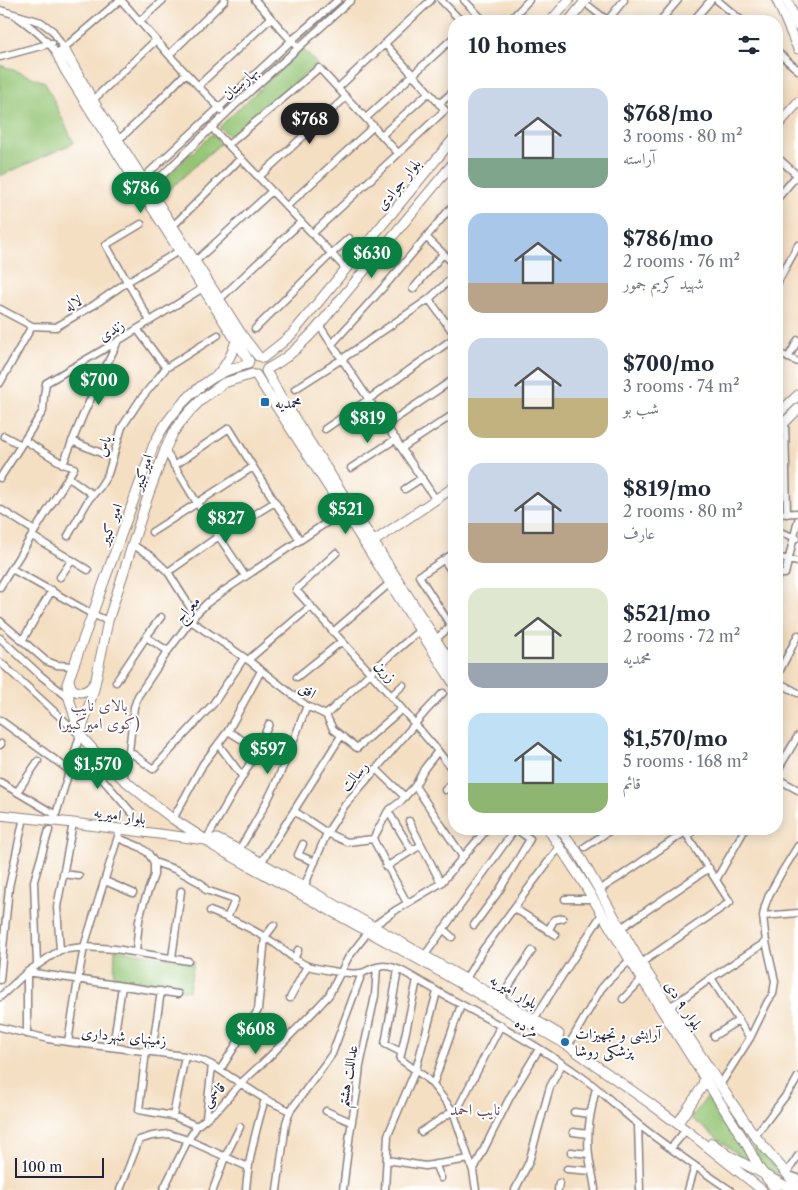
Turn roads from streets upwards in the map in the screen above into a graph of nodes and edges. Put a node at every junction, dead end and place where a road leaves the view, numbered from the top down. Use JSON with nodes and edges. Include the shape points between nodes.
{"nodes":[{"id":1,"x":121,"y":0,"type":"edge"},
{"id":2,"x":163,"y":0,"type":"edge"},
{"id":3,"x":226,"y":0,"type":"edge"},
{"id":4,"x":255,"y":0,"type":"edge"},
{"id":5,"x":338,"y":0,"type":"edge"},
{"id":6,"x":351,"y":0,"type":"edge"},
{"id":7,"x":431,"y":0,"type":"edge"},
{"id":8,"x":441,"y":0,"type":"edge"},
{"id":9,"x":464,"y":0,"type":"edge"},
{"id":10,"x":529,"y":0,"type":"edge"},
{"id":11,"x":624,"y":0,"type":"edge"},
{"id":12,"x":678,"y":0,"type":"edge"},
{"id":13,"x":711,"y":0,"type":"edge"},
{"id":14,"x":718,"y":0,"type":"edge"},
{"id":15,"x":777,"y":0,"type":"edge"},
{"id":16,"x":787,"y":0,"type":"edge"},
{"id":17,"x":569,"y":1,"type":"edge"},
{"id":18,"x":588,"y":3,"type":"edge"},
{"id":19,"x":579,"y":9,"type":"junction"},
{"id":20,"x":0,"y":10,"type":"edge"},
{"id":21,"x":477,"y":14,"type":"edge"},
{"id":22,"x":15,"y":15,"type":"junction"},
{"id":23,"x":455,"y":15,"type":"edge"},
{"id":24,"x":515,"y":15,"type":"edge"},
{"id":25,"x":556,"y":15,"type":"edge"},
{"id":26,"x":574,"y":15,"type":"edge"},
{"id":27,"x":601,"y":15,"type":"edge"},
{"id":28,"x":612,"y":15,"type":"edge"},
{"id":29,"x":665,"y":15,"type":"edge"},
{"id":30,"x":698,"y":15,"type":"edge"},
{"id":31,"x":735,"y":15,"type":"edge"},
{"id":32,"x":271,"y":18,"type":"junction"},
{"id":33,"x":140,"y":21,"type":"junction"},
{"id":34,"x":798,"y":26,"type":"edge"},
{"id":35,"x":58,"y":39,"type":"junction"},
{"id":36,"x":156,"y":40,"type":"junction"},
{"id":37,"x":291,"y":41,"type":"junction"},
{"id":38,"x":448,"y":43,"type":"edge"},
{"id":39,"x":50,"y":44,"type":"junction"},
{"id":40,"x":385,"y":44,"type":"junction"},
{"id":41,"x":298,"y":48,"type":"junction"},
{"id":42,"x":798,"y":49,"type":"edge"},
{"id":43,"x":60,"y":51,"type":"junction"},
{"id":44,"x":169,"y":55,"type":"junction"},
{"id":45,"x":0,"y":57,"type":"edge"},
{"id":46,"x":783,"y":58,"type":"edge"},
{"id":47,"x":798,"y":70,"type":"edge"},
{"id":48,"x":186,"y":73,"type":"junction"},
{"id":49,"x":413,"y":75,"type":"junction"},
{"id":50,"x":198,"y":86,"type":"junction"},
{"id":51,"x":338,"y":88,"type":"junction"},
{"id":52,"x":429,"y":92,"type":"junction"},
{"id":53,"x":346,"y":96,"type":"junction"},
{"id":54,"x":448,"y":96,"type":"edge"},
{"id":55,"x":93,"y":100,"type":"junction"},
{"id":56,"x":798,"y":102,"type":"edge"},
{"id":57,"x":439,"y":104,"type":"junction"},
{"id":58,"x":218,"y":108,"type":"junction"},
{"id":59,"x":225,"y":114,"type":"junction"},
{"id":60,"x":366,"y":118,"type":"junction"},
{"id":61,"x":783,"y":119,"type":"edge"},
{"id":62,"x":374,"y":126,"type":"junction"},
{"id":63,"x":212,"y":128,"type":"junction"},
{"id":64,"x":382,"y":135,"type":"junction"},
{"id":65,"x":118,"y":139,"type":"junction"},
{"id":66,"x":228,"y":145,"type":"junction"},
{"id":67,"x":448,"y":145,"type":"edge"},
{"id":68,"x":398,"y":153,"type":"junction"},
{"id":69,"x":241,"y":158,"type":"junction"},
{"id":70,"x":783,"y":162,"type":"edge"},
{"id":71,"x":448,"y":169,"type":"edge"},
{"id":72,"x":798,"y":175,"type":"edge"},
{"id":73,"x":259,"y":177,"type":"junction"},
{"id":74,"x":143,"y":178,"type":"junction"},
{"id":75,"x":149,"y":188,"type":"junction"},
{"id":76,"x":272,"y":191,"type":"junction"},
{"id":77,"x":783,"y":192,"type":"edge"},
{"id":78,"x":287,"y":206,"type":"junction"},
{"id":79,"x":448,"y":211,"type":"edge"},
{"id":80,"x":177,"y":222,"type":"dead end"},
{"id":81,"x":301,"y":222,"type":"junction"},
{"id":82,"x":141,"y":224,"type":"dead end"},
{"id":83,"x":312,"y":234,"type":"junction"},
{"id":84,"x":426,"y":237,"type":"junction"},
{"id":85,"x":349,"y":238,"type":"dead end"},
{"id":86,"x":798,"y":246,"type":"edge"},
{"id":87,"x":179,"y":251,"type":"junction"},
{"id":88,"x":331,"y":254,"type":"junction"},
{"id":89,"x":443,"y":254,"type":"junction"},
{"id":90,"x":199,"y":258,"type":"dead end"},
{"id":91,"x":448,"y":259,"type":"edge"},
{"id":92,"x":346,"y":270,"type":"junction"},
{"id":93,"x":783,"y":273,"type":"edge"},
{"id":94,"x":127,"y":282,"type":"junction"},
{"id":95,"x":448,"y":282,"type":"edge"},
{"id":96,"x":203,"y":288,"type":"junction"},
{"id":97,"x":413,"y":289,"type":"dead end"},
{"id":98,"x":223,"y":296,"type":"dead end"},
{"id":99,"x":429,"y":299,"type":"junction"},
{"id":100,"x":0,"y":309,"type":"edge"},
{"id":101,"x":150,"y":321,"type":"junction"},
{"id":102,"x":319,"y":325,"type":"junction"},
{"id":103,"x":32,"y":326,"type":"junction"},
{"id":104,"x":448,"y":327,"type":"edge"},
{"id":105,"x":137,"y":329,"type":"junction"},
{"id":106,"x":255,"y":329,"type":"dead end"},
{"id":107,"x":218,"y":334,"type":"dead end"},
{"id":108,"x":236,"y":340,"type":"junction"},
{"id":109,"x":798,"y":340,"type":"edge"},
{"id":110,"x":118,"y":341,"type":"junction"},
{"id":111,"x":448,"y":341,"type":"edge"},
{"id":112,"x":332,"y":344,"type":"junction"},
{"id":113,"x":783,"y":356,"type":"edge"},
{"id":114,"x":788,"y":358,"type":"junction"},
{"id":115,"x":254,"y":359,"type":"junction"},
{"id":116,"x":342,"y":359,"type":"junction"},
{"id":117,"x":798,"y":362,"type":"edge"},
{"id":118,"x":166,"y":368,"type":"junction"},
{"id":119,"x":267,"y":370,"type":"junction"},
{"id":120,"x":254,"y":375,"type":"junction"},
{"id":121,"x":215,"y":377,"type":"junction"},
{"id":122,"x":448,"y":383,"type":"edge"},
{"id":123,"x":0,"y":384,"type":"edge"},
{"id":124,"x":295,"y":389,"type":"dead end"},
{"id":125,"x":798,"y":395,"type":"edge"},
{"id":126,"x":369,"y":400,"type":"junction"},
{"id":127,"x":783,"y":409,"type":"edge"},
{"id":128,"x":798,"y":409,"type":"edge"},
{"id":129,"x":448,"y":418,"type":"edge"},
{"id":130,"x":791,"y":419,"type":"edge"},
{"id":131,"x":386,"y":425,"type":"junction"},
{"id":132,"x":324,"y":429,"type":"dead end"},
{"id":133,"x":4,"y":436,"type":"dead end"},
{"id":134,"x":396,"y":439,"type":"junction"},
{"id":135,"x":72,"y":441,"type":"junction"},
{"id":136,"x":23,"y":442,"type":"junction"},
{"id":137,"x":402,"y":448,"type":"junction"},
{"id":138,"x":165,"y":450,"type":"junction"},
{"id":139,"x":113,"y":458,"type":"junction"},
{"id":140,"x":63,"y":464,"type":"junction"},
{"id":141,"x":174,"y":466,"type":"junction"},
{"id":142,"x":253,"y":467,"type":"junction"},
{"id":143,"x":351,"y":468,"type":"dead end"},
{"id":144,"x":68,"y":477,"type":"junction"},
{"id":145,"x":0,"y":478,"type":"edge"},
{"id":146,"x":422,"y":478,"type":"junction"},
{"id":147,"x":786,"y":483,"type":"joint"},
{"id":148,"x":405,"y":489,"type":"dead end"},
{"id":149,"x":448,"y":491,"type":"edge"},
{"id":150,"x":93,"y":495,"type":"junction"},
{"id":151,"x":436,"y":500,"type":"junction"},
{"id":152,"x":275,"y":502,"type":"junction"},
{"id":153,"x":197,"y":503,"type":"junction"},
{"id":154,"x":0,"y":509,"type":"edge"},
{"id":155,"x":344,"y":511,"type":"junction"},
{"id":156,"x":798,"y":513,"type":"edge"},
{"id":157,"x":783,"y":514,"type":"edge"},
{"id":158,"x":787,"y":514,"type":"junction"},
{"id":159,"x":798,"y":520,"type":"edge"},
{"id":160,"x":152,"y":532,"type":"dead end"},
{"id":161,"x":34,"y":533,"type":"junction"},
{"id":162,"x":783,"y":533,"type":"edge"},
{"id":163,"x":68,"y":536,"type":"dead end"},
{"id":164,"x":219,"y":536,"type":"junction"},
{"id":165,"x":796,"y":537,"type":"edge"},
{"id":166,"x":300,"y":540,"type":"junction"},
{"id":167,"x":118,"y":541,"type":"junction"},
{"id":168,"x":373,"y":542,"type":"junction"},
{"id":169,"x":133,"y":545,"type":"junction"},
{"id":170,"x":336,"y":553,"type":"dead end"},
{"id":171,"x":448,"y":557,"type":"edge"},
{"id":172,"x":783,"y":558,"type":"edge"},
{"id":173,"x":788,"y":559,"type":"junction"},
{"id":174,"x":72,"y":560,"type":"junction"},
{"id":175,"x":444,"y":560,"type":"junction"},
{"id":176,"x":798,"y":562,"type":"edge"},
{"id":177,"x":448,"y":566,"type":"edge"},
{"id":178,"x":12,"y":568,"type":"junction"},
{"id":179,"x":88,"y":570,"type":"dead end"},
{"id":180,"x":168,"y":572,"type":"junction"},
{"id":181,"x":783,"y":574,"type":"edge"},
{"id":182,"x":245,"y":576,"type":"junction"},
{"id":183,"x":60,"y":577,"type":"dead end"},
{"id":184,"x":390,"y":583,"type":"junction"},
{"id":185,"x":0,"y":587,"type":"edge"},
{"id":186,"x":52,"y":590,"type":"junction"},
{"id":187,"x":311,"y":606,"type":"junction"},
{"id":188,"x":92,"y":614,"type":"junction"},
{"id":189,"x":195,"y":615,"type":"junction"},
{"id":190,"x":161,"y":617,"type":"dead end"},
{"id":191,"x":448,"y":618,"type":"edge"},
{"id":192,"x":0,"y":621,"type":"edge"},
{"id":193,"x":108,"y":621,"type":"junction"},
{"id":194,"x":191,"y":621,"type":"junction"},
{"id":195,"x":448,"y":628,"type":"edge"},
{"id":196,"x":420,"y":630,"type":"junction"},
{"id":197,"x":333,"y":632,"type":"junction"},
{"id":198,"x":798,"y":635,"type":"edge"},
{"id":199,"x":146,"y":637,"type":"junction"},
{"id":200,"x":0,"y":638,"type":"edge"},
{"id":201,"x":435,"y":640,"type":"junction"},
{"id":202,"x":22,"y":641,"type":"junction"},
{"id":203,"x":342,"y":641,"type":"junction"},
{"id":204,"x":168,"y":651,"type":"junction"},
{"id":205,"x":246,"y":659,"type":"junction"},
{"id":206,"x":448,"y":659,"type":"edge"},
{"id":207,"x":0,"y":662,"type":"edge"},
{"id":208,"x":783,"y":665,"type":"edge"},
{"id":209,"x":73,"y":666,"type":"junction"},
{"id":210,"x":261,"y":671,"type":"junction"},
{"id":211,"x":370,"y":673,"type":"junction"},
{"id":212,"x":448,"y":674,"type":"edge"},
{"id":213,"x":297,"y":677,"type":"dead end"},
{"id":214,"x":69,"y":678,"type":"junction"},
{"id":215,"x":96,"y":680,"type":"junction"},
{"id":216,"x":116,"y":682,"type":"dead end"},
{"id":217,"x":783,"y":683,"type":"edge"},
{"id":218,"x":403,"y":685,"type":"dead end"},
{"id":219,"x":443,"y":693,"type":"dead end"},
{"id":220,"x":798,"y":693,"type":"edge"},
{"id":221,"x":391,"y":696,"type":"junction"},
{"id":222,"x":69,"y":698,"type":"junction"},
{"id":223,"x":307,"y":706,"type":"junction"},
{"id":224,"x":402,"y":709,"type":"junction"},
{"id":225,"x":326,"y":715,"type":"junction"},
{"id":226,"x":0,"y":720,"type":"edge"},
{"id":227,"x":269,"y":724,"type":"dead end"},
{"id":228,"x":415,"y":724,"type":"junction"},
{"id":229,"x":228,"y":731,"type":"junction"},
{"id":230,"x":80,"y":735,"type":"junction"},
{"id":231,"x":341,"y":736,"type":"junction"},
{"id":232,"x":798,"y":736,"type":"edge"},
{"id":233,"x":244,"y":741,"type":"dead end"},
{"id":234,"x":218,"y":744,"type":"junction"},
{"id":235,"x":129,"y":751,"type":"junction"},
{"id":236,"x":438,"y":751,"type":"junction"},
{"id":237,"x":98,"y":755,"type":"junction"},
{"id":238,"x":38,"y":761,"type":"dead end"},
{"id":239,"x":783,"y":761,"type":"edge"},
{"id":240,"x":448,"y":764,"type":"edge"},
{"id":241,"x":376,"y":769,"type":"junction"},
{"id":242,"x":69,"y":770,"type":"junction"},
{"id":243,"x":242,"y":776,"type":"junction"},
{"id":244,"x":123,"y":779,"type":"junction"},
{"id":245,"x":0,"y":782,"type":"edge"},
{"id":246,"x":783,"y":782,"type":"edge"},
{"id":247,"x":415,"y":786,"type":"junction"},
{"id":248,"x":448,"y":787,"type":"edge"},
{"id":249,"x":445,"y":790,"type":"dead end"},
{"id":250,"x":798,"y":790,"type":"edge"},
{"id":251,"x":17,"y":792,"type":"junction"},
{"id":252,"x":405,"y":797,"type":"junction"},
{"id":253,"x":294,"y":811,"type":"junction"},
{"id":254,"x":132,"y":812,"type":"dead end"},
{"id":255,"x":388,"y":812,"type":"junction"},
{"id":256,"x":0,"y":815,"type":"edge"},
{"id":257,"x":24,"y":817,"type":"junction"},
{"id":258,"x":55,"y":818,"type":"junction"},
{"id":259,"x":173,"y":819,"type":"junction"},
{"id":260,"x":409,"y":820,"type":"dead end"},
{"id":261,"x":73,"y":823,"type":"junction"},
{"id":262,"x":49,"y":830,"type":"dead end"},
{"id":263,"x":327,"y":833,"type":"junction"},
{"id":264,"x":119,"y":834,"type":"junction"},
{"id":265,"x":448,"y":835,"type":"edge"},
{"id":266,"x":448,"y":835,"type":"edge"},
{"id":267,"x":481,"y":835,"type":"edge"},
{"id":268,"x":512,"y":835,"type":"edge"},
{"id":269,"x":524,"y":835,"type":"edge"},
{"id":270,"x":552,"y":835,"type":"edge"},
{"id":271,"x":564,"y":835,"type":"edge"},
{"id":272,"x":603,"y":835,"type":"edge"},
{"id":273,"x":682,"y":835,"type":"edge"},
{"id":274,"x":688,"y":835,"type":"edge"},
{"id":275,"x":742,"y":835,"type":"edge"},
{"id":276,"x":372,"y":839,"type":"junction"},
{"id":277,"x":206,"y":840,"type":"junction"},
{"id":278,"x":303,"y":844,"type":"dead end"},
{"id":279,"x":421,"y":844,"type":"junction"},
{"id":280,"x":560,"y":846,"type":"junction"},
{"id":281,"x":798,"y":846,"type":"edge"},
{"id":282,"x":585,"y":848,"type":"dead end"},
{"id":283,"x":239,"y":850,"type":"junction"},
{"id":284,"x":412,"y":851,"type":"junction"},
{"id":285,"x":463,"y":857,"type":"junction"},
{"id":286,"x":154,"y":862,"type":"junction"},
{"id":287,"x":314,"y":862,"type":"junction"},
{"id":288,"x":261,"y":863,"type":"junction"},
{"id":289,"x":386,"y":867,"type":"junction"},
{"id":290,"x":708,"y":868,"type":"junction"},
{"id":291,"x":63,"y":874,"type":"junction"},
{"id":292,"x":79,"y":876,"type":"dead end"},
{"id":293,"x":716,"y":880,"type":"junction"},
{"id":294,"x":104,"y":881,"type":"junction"},
{"id":295,"x":441,"y":883,"type":"junction"},
{"id":296,"x":304,"y":887,"type":"junction"},
{"id":297,"x":599,"y":890,"type":"junction"},
{"id":298,"x":182,"y":891,"type":"dead end"},
{"id":299,"x":133,"y":893,"type":"dead end"},
{"id":300,"x":565,"y":899,"type":"dead end"},
{"id":301,"x":593,"y":899,"type":"junction"},
{"id":302,"x":407,"y":903,"type":"junction"},
{"id":303,"x":4,"y":906,"type":"edge"},
{"id":304,"x":514,"y":908,"type":"junction"},
{"id":305,"x":210,"y":911,"type":"dead end"},
{"id":306,"x":798,"y":913,"type":"edge"},
{"id":307,"x":602,"y":914,"type":"junction"},
{"id":308,"x":763,"y":916,"type":"junction"},
{"id":309,"x":227,"y":918,"type":"junction"},
{"id":310,"x":563,"y":918,"type":"dead end"},
{"id":311,"x":274,"y":925,"type":"dead end"},
{"id":312,"x":474,"y":925,"type":"dead end"},
{"id":313,"x":621,"y":928,"type":"junction"},
{"id":314,"x":371,"y":930,"type":"junction"},
{"id":315,"x":443,"y":930,"type":"junction"},
{"id":316,"x":548,"y":931,"type":"junction"},
{"id":317,"x":556,"y":935,"type":"dead end"},
{"id":318,"x":265,"y":937,"type":"junction"},
{"id":319,"x":452,"y":937,"type":"dead end"},
{"id":320,"x":766,"y":942,"type":"junction"},
{"id":321,"x":84,"y":947,"type":"junction"},
{"id":322,"x":60,"y":950,"type":"junction"},
{"id":323,"x":298,"y":950,"type":"dead end"},
{"id":324,"x":532,"y":950,"type":"dead end"},
{"id":325,"x":136,"y":952,"type":"junction"},
{"id":326,"x":425,"y":955,"type":"junction"},
{"id":327,"x":172,"y":958,"type":"junction"},
{"id":328,"x":294,"y":959,"type":"junction"},
{"id":329,"x":630,"y":960,"type":"junction"},
{"id":330,"x":188,"y":961,"type":"dead end"},
{"id":331,"x":641,"y":963,"type":"junction"},
{"id":332,"x":36,"y":965,"type":"junction"},
{"id":333,"x":307,"y":966,"type":"junction"},
{"id":334,"x":377,"y":967,"type":"junction"},
{"id":335,"x":398,"y":970,"type":"junction"},
{"id":336,"x":341,"y":971,"type":"junction"},
{"id":337,"x":26,"y":972,"type":"junction"},
{"id":338,"x":362,"y":973,"type":"junction"},
{"id":339,"x":642,"y":978,"type":"junction"},
{"id":340,"x":711,"y":978,"type":"junction"},
{"id":341,"x":466,"y":979,"type":"junction"},
{"id":342,"x":0,"y":980,"type":"edge"},
{"id":343,"x":78,"y":980,"type":"junction"},
{"id":344,"x":417,"y":980,"type":"junction"},
{"id":345,"x":122,"y":986,"type":"junction"},
{"id":346,"x":161,"y":991,"type":"junction"},
{"id":347,"x":437,"y":992,"type":"junction"},
{"id":348,"x":178,"y":994,"type":"dead end"},
{"id":349,"x":0,"y":997,"type":"edge"},
{"id":350,"x":290,"y":998,"type":"dead end"},
{"id":351,"x":500,"y":999,"type":"junction"},
{"id":352,"x":623,"y":999,"type":"dead end"},
{"id":353,"x":461,"y":1005,"type":"junction"},
{"id":354,"x":670,"y":1007,"type":"junction"},
{"id":355,"x":534,"y":1019,"type":"junction"},
{"id":356,"x":739,"y":1020,"type":"junction"},
{"id":357,"x":501,"y":1025,"type":"junction"},
{"id":358,"x":0,"y":1027,"type":"edge"},
{"id":359,"x":27,"y":1034,"type":"junction"},
{"id":360,"x":714,"y":1036,"type":"dead end"},
{"id":361,"x":750,"y":1038,"type":"junction"},
{"id":362,"x":571,"y":1041,"type":"junction"},
{"id":363,"x":68,"y":1042,"type":"junction"},
{"id":364,"x":114,"y":1048,"type":"junction"},
{"id":365,"x":539,"y":1049,"type":"junction"},
{"id":366,"x":149,"y":1051,"type":"junction"},
{"id":367,"x":401,"y":1052,"type":"junction"},
{"id":368,"x":185,"y":1056,"type":"junction"},
{"id":369,"x":562,"y":1064,"type":"junction"},
{"id":370,"x":212,"y":1065,"type":"junction"},
{"id":371,"x":416,"y":1069,"type":"junction"},
{"id":372,"x":220,"y":1070,"type":"junction"},
{"id":373,"x":705,"y":1077,"type":"junction"},
{"id":374,"x":798,"y":1077,"type":"edge"},
{"id":375,"x":240,"y":1084,"type":"junction"},
{"id":376,"x":433,"y":1085,"type":"junction"},
{"id":377,"x":720,"y":1085,"type":"junction"},
{"id":378,"x":596,"y":1088,"type":"junction"},
{"id":379,"x":265,"y":1100,"type":"junction"},
{"id":380,"x":290,"y":1111,"type":"junction"},
{"id":381,"x":326,"y":1111,"type":"dead end"},
{"id":382,"x":574,"y":1112,"type":"dead end"},
{"id":383,"x":454,"y":1113,"type":"junction"},
{"id":384,"x":590,"y":1114,"type":"junction"},
{"id":385,"x":173,"y":1116,"type":"junction"},
{"id":386,"x":206,"y":1118,"type":"junction"},
{"id":387,"x":680,"y":1120,"type":"junction"},
{"id":388,"x":352,"y":1122,"type":"junction"},
{"id":389,"x":638,"y":1124,"type":"junction"},
{"id":390,"x":197,"y":1126,"type":"junction"},
{"id":391,"x":240,"y":1127,"type":"dead end"},
{"id":392,"x":686,"y":1130,"type":"junction"},
{"id":393,"x":421,"y":1132,"type":"dead end"},
{"id":394,"x":573,"y":1132,"type":"dead end"},
{"id":395,"x":588,"y":1134,"type":"junction"},
{"id":396,"x":755,"y":1136,"type":"junction"},
{"id":397,"x":188,"y":1140,"type":"junction"},
{"id":398,"x":671,"y":1148,"type":"junction"},
{"id":399,"x":571,"y":1152,"type":"dead end"},
{"id":400,"x":589,"y":1154,"type":"junction"},
{"id":401,"x":798,"y":1156,"type":"edge"},
{"id":402,"x":225,"y":1157,"type":"junction"},
{"id":403,"x":469,"y":1159,"type":"junction"},
{"id":404,"x":387,"y":1160,"type":"junction"},
{"id":405,"x":435,"y":1164,"type":"junction"},
{"id":406,"x":695,"y":1166,"type":"junction"},
{"id":407,"x":248,"y":1167,"type":"junction"},
{"id":408,"x":566,"y":1169,"type":"dead end"},
{"id":409,"x":473,"y":1171,"type":"junction"},
{"id":410,"x":592,"y":1171,"type":"junction"},
{"id":411,"x":762,"y":1173,"type":"junction"},
{"id":412,"x":786,"y":1174,"type":"junction"},
{"id":413,"x":441,"y":1178,"type":"dead end"},
{"id":414,"x":798,"y":1178,"type":"edge"},
{"id":415,"x":798,"y":1188,"type":"edge"},
{"id":416,"x":120,"y":1190,"type":"edge"},
{"id":417,"x":163,"y":1190,"type":"edge"},
{"id":418,"x":213,"y":1190,"type":"edge"},
{"id":419,"x":246,"y":1190,"type":"edge"},
{"id":420,"x":276,"y":1190,"type":"edge"},
{"id":421,"x":343,"y":1190,"type":"edge"},
{"id":422,"x":385,"y":1190,"type":"edge"},
{"id":423,"x":476,"y":1190,"type":"edge"},
{"id":424,"x":515,"y":1190,"type":"edge"},
{"id":425,"x":595,"y":1190,"type":"edge"},
{"id":426,"x":640,"y":1190,"type":"edge"},
{"id":427,"x":688,"y":1190,"type":"edge"},
{"id":428,"x":730,"y":1190,"type":"edge"},
{"id":429,"x":762,"y":1190,"type":"edge"},
{"id":430,"x":776,"y":1190,"type":"edge"},
{"id":431,"x":794,"y":1190,"type":"edge"}],
"edges":[{"from":1,"to":33,"type":"street"},
{"from":1,"to":43,"type":"street"},
{"from":2,"to":33,"type":"street"},
{"from":3,"to":44,"type":"street"},
{"from":4,"to":32,"type":"street"},
{"from":5,"to":37,"type":"street","name":"بهارستان"},
{"from":6,"to":41,"type":"street","name":"بهارستان"},
{"from":7,"to":40,"type":"street"},
{"from":8,"to":23,"type":"street"},
{"from":9,"to":21,"type":"street"},
{"from":10,"to":24,"type":"street"},
{"from":11,"to":28,"type":"street"},
{"from":12,"to":29,"type":"street"},
{"from":13,"to":30,"type":"street"},
{"from":14,"to":31,"type":"street"},
{"from":15,"to":42,"type":"street"},
{"from":16,"to":34,"type":"street"},
{"from":17,"to":19,"type":"street"},
{"from":17,"to":25,"type":"street"},
{"from":18,"to":19,"type":"street"},
{"from":18,"to":27,"type":"street"},
{"from":19,"to":26,"type":"street"},
{"from":20,"to":22,"type":"street"},
{"from":22,"to":35,"type":"street","via":[[41,22]]},
{"from":22,"to":39,"type":"street"},
{"from":32,"to":37,"type":"street"},
{"from":32,"to":50,"type":"street"},
{"from":33,"to":36,"type":"street"},
{"from":35,"to":39,"type":"street"},
{"from":35,"to":43,"type":"street"},
{"from":36,"to":44,"type":"street"},
{"from":36,"to":55,"type":"street"},
{"from":37,"to":41,"type":"street"},
{"from":37,"to":58,"type":"street","name":"بهارستان"},
{"from":38,"to":49,"type":"street"},
{"from":39,"to":43,"type":"street"},
{"from":39,"to":45,"type":"street"},
{"from":40,"to":49,"type":"street"},
{"from":40,"to":51,"type":"street"},
{"from":41,"to":59,"type":"street","name":"بهارستان"},
{"from":43,"to":55,"type":"street"},
{"from":43,"to":87,"type":"street","via":[[70,78]]},
{"from":44,"to":48,"type":"street"},
{"from":46,"to":47,"type":"street"},
{"from":48,"to":50,"type":"street"},
{"from":48,"to":65,"type":"street"},
{"from":49,"to":52,"type":"street"},
{"from":49,"to":60,"type":"street"},
{"from":50,"to":58,"type":"street"},
{"from":51,"to":53,"type":"street"},
{"from":51,"to":66,"type":"street","via":[[319,68]]},
{"from":52,"to":57,"type":"street"},
{"from":52,"to":64,"type":"street"},
{"from":53,"to":60,"type":"street"},
{"from":53,"to":73,"type":"street"},
{"from":54,"to":57,"type":"street"},
{"from":55,"to":65,"type":"street"},
{"from":56,"to":61,"type":"street"},
{"from":57,"to":68,"type":"street","via":[[445,110]]},
{"from":58,"to":59,"type":"street"},
{"from":58,"to":74,"type":"street","name":"بهارستان"},
{"from":59,"to":63,"type":"street","name":"بهارستان"},
{"from":60,"to":62,"type":"street"},
{"from":62,"to":64,"type":"street"},
{"from":62,"to":78,"type":"street"},
{"from":63,"to":66,"type":"street"},
{"from":63,"to":75,"type":"street","name":"بهارستان"},
{"from":64,"to":68,"type":"street"},
{"from":65,"to":74,"type":"street"},
{"from":66,"to":69,"type":"street"},
{"from":67,"to":92,"type":"street","name":"بلوار جوادی"},
{"from":68,"to":83,"type":"street"},
{"from":69,"to":73,"type":"street"},
{"from":69,"to":80,"type":"street"},
{"from":70,"to":72,"type":"street"},
{"from":71,"to":102,"type":"street","name":"بلوار جوادی"},
{"from":72,"to":77,"type":"street"},
{"from":73,"to":76,"type":"street"},
{"from":74,"to":75,"type":"street"},
{"from":75,"to":115,"type":"street"},
{"from":76,"to":78,"type":"street"},
{"from":76,"to":90,"type":"street"},
{"from":78,"to":81,"type":"street"},
{"from":79,"to":84,"type":"street"},
{"from":81,"to":83,"type":"street"},
{"from":81,"to":98,"type":"street"},
{"from":82,"to":94,"type":"street","via":[[106,245]]},
{"from":83,"to":88,"type":"street"},
{"from":84,"to":89,"type":"street"},
{"from":84,"to":112,"type":"street"},
{"from":85,"to":88,"type":"street"},
{"from":86,"to":93,"type":"street"},
{"from":87,"to":94,"type":"street","name":"لاله"},
{"from":87,"to":96,"type":"street"},
{"from":88,"to":92,"type":"street"},
{"from":88,"to":106,"type":"street"},
{"from":89,"to":91,"type":"street"},
{"from":89,"to":97,"type":"street"},
{"from":92,"to":115,"type":"street","name":"بلوار جوادی","via":[[292,334],[278,347]]},
{"from":94,"to":101,"type":"street"},
{"from":94,"to":103,"type":"street","name":"لاله","via":[[56,327]]},
{"from":95,"to":99,"type":"street"},
{"from":96,"to":101,"type":"street","name":"زندی"},
{"from":96,"to":108,"type":"street"},
{"from":99,"to":104,"type":"street"},
{"from":99,"to":116,"type":"street"},
{"from":100,"to":103,"type":"street"},
{"from":101,"to":105,"type":"street","name":"زندی"},
{"from":102,"to":112,"type":"street"},
{"from":102,"to":119,"type":"street","name":"بلوار جوادی","via":[[292,353]]},
{"from":103,"to":123,"type":"street"},
{"from":105,"to":110,"type":"street","name":"زندی"},
{"from":105,"to":118,"type":"street"},
{"from":107,"to":118,"type":"street","name":"یاس"},
{"from":108,"to":115,"type":"street"},
{"from":108,"to":121,"type":"street","via":[[227,363]]},
{"from":109,"to":114,"type":"street"},
{"from":110,"to":135,"type":"street"},
{"from":110,"to":136,"type":"street","name":"زندی","via":[[46,383],[43,411]]},
{"from":111,"to":126,"type":"street"},
{"from":112,"to":116,"type":"street"},
{"from":113,"to":114,"type":"street"},
{"from":114,"to":117,"type":"street"},
{"from":115,"to":119,"type":"street","via":[[267,364]]},
{"from":115,"to":120,"type":"street","via":[[248,368]]},
{"from":115,"to":121,"type":"street","name":"امیر کبیر"},
{"from":116,"to":124,"type":"street"},
{"from":116,"to":126,"type":"street"},
{"from":118,"to":139,"type":"street","name":"یاس","via":[[122,427]]},
{"from":119,"to":120,"type":"street","via":[[262,375]]},
{"from":119,"to":168,"type":"street"},
{"from":120,"to":138,"type":"street","name":"امیرکبیر","via":[[224,383],[203,398],[180,423]]},
{"from":120,"to":155,"type":"street"},
{"from":121,"to":167,"type":"street","name":"امیر کبیر","via":[[190,397],[162,428]]},
{"from":122,"to":131,"type":"street"},
{"from":125,"to":127,"type":"street"},
{"from":126,"to":131,"type":"street"},
{"from":126,"to":132,"type":"street"},
{"from":128,"to":130,"type":"street"},
{"from":129,"to":137,"type":"street"},
{"from":130,"to":147,"type":"street"},
{"from":131,"to":134,"type":"street"},
{"from":133,"to":136,"type":"street"},
{"from":134,"to":137,"type":"street"},
{"from":134,"to":143,"type":"street"},
{"from":135,"to":139,"type":"street"},
{"from":135,"to":140,"type":"street"},
{"from":136,"to":140,"type":"street"},
{"from":136,"to":145,"type":"street","name":"زندی"},
{"from":137,"to":146,"type":"street"},
{"from":138,"to":141,"type":"street"},
{"from":138,"to":169,"type":"street","name":"امیرکبیر"},
{"from":139,"to":150,"type":"street","name":"یاس","via":[[108,474]]},
{"from":140,"to":144,"type":"street","via":[[74,468]]},
{"from":141,"to":142,"type":"street","via":[[229,428]]},
{"from":141,"to":153,"type":"street"},
{"from":142,"to":152,"type":"street"},
{"from":142,"to":153,"type":"street"},
{"from":144,"to":150,"type":"street"},
{"from":144,"to":161,"type":"street"},
{"from":146,"to":148,"type":"street"},
{"from":146,"to":151,"type":"street"},
{"from":147,"to":158,"type":"street"},
{"from":149,"to":151,"type":"street"},
{"from":150,"to":163,"type":"street","name":"یاس"},
{"from":151,"to":168,"type":"street"},
{"from":152,"to":164,"type":"street"},
{"from":152,"to":166,"type":"street"},
{"from":153,"to":160,"type":"street"},
{"from":153,"to":164,"type":"street"},
{"from":154,"to":161,"type":"street"},
{"from":155,"to":166,"type":"street","name":"معراج"},
{"from":155,"to":184,"type":"street"},
{"from":156,"to":158,"type":"street"},
{"from":157,"to":158,"type":"street"},
{"from":159,"to":165,"type":"street"},
{"from":161,"to":174,"type":"street"},
{"from":161,"to":178,"type":"street"},
{"from":162,"to":165,"type":"street"},
{"from":164,"to":180,"type":"street"},
{"from":164,"to":182,"type":"street"},
{"from":165,"to":173,"type":"street"},
{"from":166,"to":182,"type":"street","name":"معراج"},
{"from":167,"to":169,"type":"street"},
{"from":167,"to":188,"type":"street","name":"امیر کبیر"},
{"from":168,"to":201,"type":"street"},
{"from":169,"to":180,"type":"street"},
{"from":169,"to":193,"type":"street","name":"امیرکبیر"},
{"from":170,"to":187,"type":"street","name":"زرین","via":[[296,590]]},
{"from":171,"to":175,"type":"street"},
{"from":172,"to":173,"type":"street"},
{"from":173,"to":176,"type":"street"},
{"from":173,"to":181,"type":"street"},
{"from":174,"to":179,"type":"street"},
{"from":174,"to":183,"type":"street"},
{"from":175,"to":177,"type":"street"},
{"from":175,"to":191,"type":"street","via":[[419,576]]},
{"from":178,"to":185,"type":"street"},
{"from":178,"to":186,"type":"street"},
{"from":180,"to":189,"type":"street"},
{"from":182,"to":189,"type":"street","name":"معراج"},
{"from":184,"to":196,"type":"street"},
{"from":184,"to":197,"type":"street"},
{"from":186,"to":188,"type":"street"},
{"from":186,"to":202,"type":"street"},
{"from":187,"to":197,"type":"street","name":"زرین"},
{"from":187,"to":205,"type":"street"},
{"from":188,"to":193,"type":"street"},
{"from":188,"to":209,"type":"street","name":"امیر کبیر"},
{"from":189,"to":194,"type":"street","name":"معراج"},
{"from":190,"to":199,"type":"street"},
{"from":192,"to":202,"type":"street"},
{"from":193,"to":215,"type":"street","name":"امیرکبیر"},
{"from":194,"to":204,"type":"street","name":"معراج"},
{"from":194,"to":205,"type":"street","name":"افق"},
{"from":195,"to":201,"type":"street"},
{"from":196,"to":211,"type":"street"},
{"from":196,"to":212,"type":"street"},
{"from":197,"to":203,"type":"street","name":"زرین"},
{"from":198,"to":208,"type":"street"},
{"from":199,"to":204,"type":"street"},
{"from":199,"to":216,"type":"street"},
{"from":200,"to":222,"type":"street"},
{"from":201,"to":206,"type":"street"},
{"from":202,"to":209,"type":"street","via":[[50,663]]},
{"from":203,"to":211,"type":"street","name":"زرین"},
{"from":203,"to":213,"type":"street"},
{"from":204,"to":235,"type":"street","name":"معراج","via":[[138,696]]},
{"from":205,"to":210,"type":"street","name":"افق"},
{"from":205,"to":235,"type":"street","via":[[213,704],[153,769]]},
{"from":207,"to":230,"type":"street"},
{"from":209,"to":214,"type":"street","name":"امیر کبیر"},
{"from":210,"to":223,"type":"street","name":"افق"},
{"from":210,"to":229,"type":"street"},
{"from":211,"to":221,"type":"street","name":"زرین"},
{"from":211,"to":225,"type":"street"},
{"from":214,"to":215,"type":"street","via":[[72,688],[81,692],[90,689]]},
{"from":214,"to":222,"type":"street","name":"امیر کبیر"},
{"from":215,"to":230,"type":"street","name":"امیرکبیر"},
{"from":217,"to":220,"type":"street"},
{"from":218,"to":221,"type":"street"},
{"from":219,"to":228,"type":"street","name":"رسالت"},
{"from":221,"to":224,"type":"street","name":"زرین"},
{"from":222,"to":230,"type":"street","name":"امیر کبیر"},
{"from":223,"to":225,"type":"street","name":"افق"},
{"from":223,"to":283,"type":"street","via":[[277,780]]},
{"from":224,"to":228,"type":"street","name":"زرین"},
{"from":224,"to":231,"type":"street","via":[[357,748]]},
{"from":225,"to":231,"type":"street","name":"افق"},
{"from":226,"to":242,"type":"street"},
{"from":227,"to":243,"type":"street"},
{"from":228,"to":236,"type":"street","name":"زرین"},
{"from":228,"to":241,"type":"street","name":"رسالت"},
{"from":229,"to":233,"type":"street"},
{"from":229,"to":234,"type":"street"},
{"from":230,"to":237,"type":"street"},
{"from":230,"to":242,"type":"street"},
{"from":231,"to":253,"type":"street"},
{"from":232,"to":239,"type":"street"},
{"from":234,"to":243,"type":"street"},
{"from":234,"to":259,"type":"street","via":[[203,764]]},
{"from":235,"to":244,"type":"street","name":"معراج"},
{"from":236,"to":240,"type":"street","name":"زرین"},
{"from":236,"to":247,"type":"street"},
{"from":237,"to":244,"type":"street"},
{"from":237,"to":254,"type":"street","via":[[98,774]]},
{"from":238,"to":251,"type":"street"},
{"from":241,"to":252,"type":"street"},
{"from":241,"to":263,"type":"street","name":"رسالت"},
{"from":242,"to":258,"type":"street"},
{"from":243,"to":277,"type":"street"},
{"from":244,"to":259,"type":"street"},
{"from":245,"to":251,"type":"street"},
{"from":246,"to":250,"type":"street"},
{"from":247,"to":252,"type":"street"},
{"from":247,"to":265,"type":"street"},
{"from":248,"to":249,"type":"street"},
{"from":251,"to":258,"type":"street"},
{"from":252,"to":255,"type":"street"},
{"from":253,"to":263,"type":"street"},
{"from":253,"to":288,"type":"street"},
{"from":255,"to":276,"type":"street"},
{"from":255,"to":284,"type":"street"},
{"from":256,"to":257,"type":"street","name":"بلوار امیریه"},
{"from":257,"to":258,"type":"street","name":"بلوار امیریه"},
{"from":257,"to":303,"type":"street"},
{"from":258,"to":261,"type":"street","name":"بلوار امیریه"},
{"from":259,"to":277,"type":"street"},
{"from":260,"to":279,"type":"street"},
{"from":261,"to":264,"type":"street","name":"بلوار امیریه"},
{"from":261,"to":291,"type":"street"},
{"from":262,"to":332,"type":"street","via":[[34,881]]},
{"from":263,"to":276,"type":"street","via":[[347,842]]},
{"from":263,"to":287,"type":"street","name":"رسالت"},
{"from":264,"to":277,"type":"street","name":"بلوار امیریه"},
{"from":264,"to":286,"type":"street","via":[[148,852]]},
{"from":264,"to":294,"type":"street"},
{"from":266,"to":285,"type":"street"},
{"from":267,"to":285,"type":"street","name":"قاسمی"},
{"from":268,"to":315,"type":"street"},
{"from":269,"to":312,"type":"street","via":[[530,839],[500,891]]},
{"from":270,"to":280,"type":"street","name":"بلوار ۹ دی"},
{"from":271,"to":297,"type":"street","name":"بلوار ۹ دی"},
{"from":272,"to":282,"type":"street"},
{"from":273,"to":297,"type":"street"},
{"from":274,"to":290,"type":"street"},
{"from":275,"to":293,"type":"street"},
{"from":276,"to":289,"type":"street"},
{"from":277,"to":283,"type":"street","name":"بلوار امیریه","via":[[217,839]]},
{"from":277,"to":314,"type":"street","name":"بلوار امیریه"},
{"from":278,"to":287,"type":"street","via":[[298,855]]},
{"from":279,"to":284,"type":"street"},
{"from":279,"to":295,"type":"street"},
{"from":280,"to":301,"type":"street","name":"بلوار ۹ دی"},
{"from":280,"to":304,"type":"street"},
{"from":281,"to":308,"type":"street","via":[[769,895]]},
{"from":283,"to":288,"type":"street","name":"بلوار امیریه"},
{"from":284,"to":289,"type":"street"},
{"from":285,"to":295,"type":"street","name":"قاسمی"},
{"from":286,"to":309,"type":"street","via":[[177,870],[202,884],[206,890],[236,900]]},
{"from":286,"to":325,"type":"street","via":[[154,875],[139,920]]},
{"from":287,"to":296,"type":"street","name":"رسالت"},
{"from":288,"to":296,"type":"street","name":"بلوار امیریه"},
{"from":289,"to":302,"type":"street"},
{"from":290,"to":293,"type":"street"},
{"from":290,"to":313,"type":"street"},
{"from":291,"to":292,"type":"street"},
{"from":291,"to":322,"type":"street","via":[[57,907]]},
{"from":293,"to":331,"type":"street","via":[[730,902]]},
{"from":294,"to":299,"type":"street"},
{"from":294,"to":321,"type":"street"},
{"from":295,"to":302,"type":"street","name":"قاسمی"},
{"from":296,"to":314,"type":"street","name":"بلوار امیریه"},
{"from":297,"to":313,"type":"street","name":"بلوار ۹ دی"},
{"from":298,"to":327,"type":"street"},
{"from":300,"to":301,"type":"street"},
{"from":301,"to":307,"type":"street","name":"بلوار ۹ دی"},
{"from":302,"to":314,"type":"street","name":"قاسمی"},
{"from":303,"to":342,"type":"street"},
{"from":304,"to":316,"type":"street"},
{"from":304,"to":341,"type":"street"},
{"from":305,"to":309,"type":"street","name":"مژده"},
{"from":306,"to":308,"type":"street"},
{"from":307,"to":329,"type":"street","name":"بلوار ۹ دی"},
{"from":307,"to":355,"type":"street"},
{"from":308,"to":320,"type":"street"},
{"from":309,"to":318,"type":"street","name":"مژده"},
{"from":310,"to":316,"type":"street","via":[[554,920]]},
{"from":311,"to":318,"type":"street"},
{"from":313,"to":331,"type":"street","name":"بلوار ۹ دی"},
{"from":314,"to":326,"type":"street","name":"بلوار امیریه"},
{"from":314,"to":336,"type":"street","name":"قاسمی"},
{"from":314,"to":392,"type":"street","name":"بلوار امیریه","via":[[567,1046]]},
{"from":315,"to":319,"type":"street"},
{"from":315,"to":326,"type":"street"},
{"from":316,"to":317,"type":"street"},
{"from":318,"to":328,"type":"street","name":"مژده"},
{"from":318,"to":372,"type":"street","via":[[258,1010]]},
{"from":320,"to":340,"type":"street"},
{"from":320,"to":361,"type":"street","via":[[775,981],[773,994]]},
{"from":321,"to":322,"type":"street"},
{"from":321,"to":325,"type":"street"},
{"from":321,"to":343,"type":"street"},
{"from":322,"to":332,"type":"street"},
{"from":323,"to":328,"type":"street"},
{"from":324,"to":351,"type":"street"},
{"from":325,"to":327,"type":"street"},
{"from":326,"to":341,"type":"street","name":"بلوار امیریه"},
{"from":327,"to":330,"type":"street"},
{"from":328,"to":333,"type":"street","name":"مژده"},
{"from":329,"to":339,"type":"street","name":"بلوار ۹ دی"},
{"from":329,"to":362,"type":"street","via":[[601,989]]},
{"from":331,"to":354,"type":"street","name":"بلوار ۹ دی"},
{"from":332,"to":337,"type":"street"},
{"from":333,"to":336,"type":"street","name":"مژده"},
{"from":333,"to":350,"type":"street"},
{"from":334,"to":335,"type":"street","name":"مژده","via":[[385,965]]},
{"from":334,"to":338,"type":"street","name":"مژده"},
{"from":334,"to":388,"type":"street","name":"عداللت هشتم","via":[[375,996]]},
{"from":335,"to":344,"type":"street","name":"مژده"},
{"from":335,"to":367,"type":"street","via":[[384,1044]]},
{"from":336,"to":338,"type":"street","name":"مژده"},
{"from":336,"to":375,"type":"street","name":"قاسمی","via":[[329,995]]},
{"from":337,"to":343,"type":"street"},
{"from":337,"to":349,"type":"street"},
{"from":337,"to":359,"type":"street"},
{"from":338,"to":380,"type":"street","via":[[332,1054]]},
{"from":339,"to":352,"type":"street"},
{"from":339,"to":373,"type":"street","name":"بلوار ۹ دی"},
{"from":340,"to":354,"type":"street"},
{"from":340,"to":356,"type":"street"},
{"from":341,"to":351,"type":"street","name":"بلوار امیریه"},
{"from":343,"to":345,"type":"street"},
{"from":343,"to":363,"type":"street"},
{"from":344,"to":347,"type":"street","name":"مژده"},
{"from":344,"to":367,"type":"street"},
{"from":345,"to":346,"type":"street"},
{"from":345,"to":364,"type":"street"},
{"from":346,"to":348,"type":"street"},
{"from":346,"to":366,"type":"street"},
{"from":347,"to":353,"type":"street","name":"مژده"},
{"from":347,"to":371,"type":"street"},
{"from":351,"to":355,"type":"street","name":"بلوار امیریه"},
{"from":353,"to":357,"type":"street","name":"مژده"},
{"from":353,"to":376,"type":"street"},
{"from":354,"to":377,"type":"street","name":"بلوار ۹ دی"},
{"from":355,"to":362,"type":"street","name":"بلوار امیریه"},
{"from":356,"to":360,"type":"street"},
{"from":356,"to":361,"type":"street"},
{"from":357,"to":365,"type":"street","name":"مژده"},
{"from":357,"to":383,"type":"street"},
{"from":358,"to":359,"type":"street","name":"زمینهای شهرداری"},
{"from":359,"to":363,"type":"street","name":"زمینهای شهرداری"},
{"from":361,"to":377,"type":"street"},
{"from":362,"to":387,"type":"street","name":"بلوار امیریه"},
{"from":363,"to":364,"type":"street","name":"زمینهای شهرداری"},
{"from":364,"to":366,"type":"street","name":"زمینهای شهرداری"},
{"from":365,"to":369,"type":"street","name":"مژده"},
{"from":365,"to":409,"type":"street"},
{"from":366,"to":368,"type":"street","name":"زمینهای شهرداری"},
{"from":366,"to":385,"type":"street","via":[[139,1110]]},
{"from":367,"to":371,"type":"street","via":[[400,1059]]},
{"from":368,"to":370,"type":"street","name":"زمینهای شهرداری"},
{"from":368,"to":385,"type":"street"},
{"from":369,"to":378,"type":"street","name":"مژده"},
{"from":369,"to":424,"type":"street","via":[[550,1087],[529,1162]]},
{"from":370,"to":372,"type":"street","name":"زمینهای شهرداری"},
{"from":370,"to":386,"type":"street"},
{"from":371,"to":376,"type":"street"},
{"from":371,"to":404,"type":"street","via":[[388,1135]]},
{"from":372,"to":375,"type":"street","name":"زمینهای شهرداری"},
{"from":373,"to":387,"type":"street","via":[[703,1086]]},
{"from":373,"to":411,"type":"street","name":"بلوار ۹ دی"},
{"from":374,"to":396,"type":"street"},
{"from":375,"to":379,"type":"street","name":"زمینهای شهرداری"},
{"from":375,"to":386,"type":"street","name":"قاسمی"},
{"from":376,"to":383,"type":"street"},
{"from":377,"to":396,"type":"street","name":"بلوار ۹ دی"},
{"from":378,"to":384,"type":"street"},
{"from":378,"to":389,"type":"street","name":"مژده"},
{"from":379,"to":380,"type":"street","name":"زمینهای شهرداری"},
{"from":379,"to":407,"type":"street"},
{"from":380,"to":420,"type":"street"},
{"from":381,"to":388,"type":"street"},
{"from":382,"to":384,"type":"street"},
{"from":383,"to":393,"type":"street"},
{"from":383,"to":403,"type":"street"},
{"from":384,"to":395,"type":"street"},
{"from":385,"to":390,"type":"street"},
{"from":386,"to":390,"type":"street","name":"قاسمی"},
{"from":387,"to":411,"type":"street","name":"بلوار امیریه","via":[[728,1155]]},
{"from":388,"to":421,"type":"street","name":"عداللت هشتم"},
{"from":389,"to":398,"type":"street","name":"مژده"},
{"from":389,"to":426,"type":"street"},
{"from":390,"to":397,"type":"street","name":"قاسمی"},
{"from":391,"to":402,"type":"street"},
{"from":392,"to":398,"type":"street"},
{"from":392,"to":429,"type":"street","name":"بلوار امیریه"},
{"from":394,"to":395,"type":"street"},
{"from":395,"to":400,"type":"street"},
{"from":396,"to":412,"type":"street","name":"بلوار ۹ دی"},
{"from":397,"to":402,"type":"street"},
{"from":397,"to":416,"type":"street","via":[[169,1134],[139,1140]]},
{"from":397,"to":417,"type":"street","name":"قاسمی"},
{"from":398,"to":406,"type":"street","name":"مژده"},
{"from":399,"to":400,"type":"street"},
{"from":400,"to":410,"type":"street"},
{"from":401,"to":412,"type":"street"},
{"from":402,"to":407,"type":"street"},
{"from":402,"to":418,"type":"street"},
{"from":403,"to":405,"type":"street"},
{"from":403,"to":409,"type":"street"},
{"from":404,"to":405,"type":"street","via":[[425,1166]]},
{"from":404,"to":422,"type":"street"},
{"from":405,"to":413,"type":"street"},
{"from":406,"to":427,"type":"street"},
{"from":406,"to":428,"type":"street","name":"مژده"},
{"from":407,"to":419,"type":"street"},
{"from":408,"to":410,"type":"street"},
{"from":409,"to":423,"type":"street"},
{"from":410,"to":425,"type":"street"},
{"from":411,"to":430,"type":"street","name":"بلوار ۹ دی"},
{"from":411,"to":431,"type":"street","name":"بلوار امیریه"},
{"from":412,"to":414,"type":"street"},
{"from":412,"to":415,"type":"street","name":"بلوار ۹ دی"}]}
